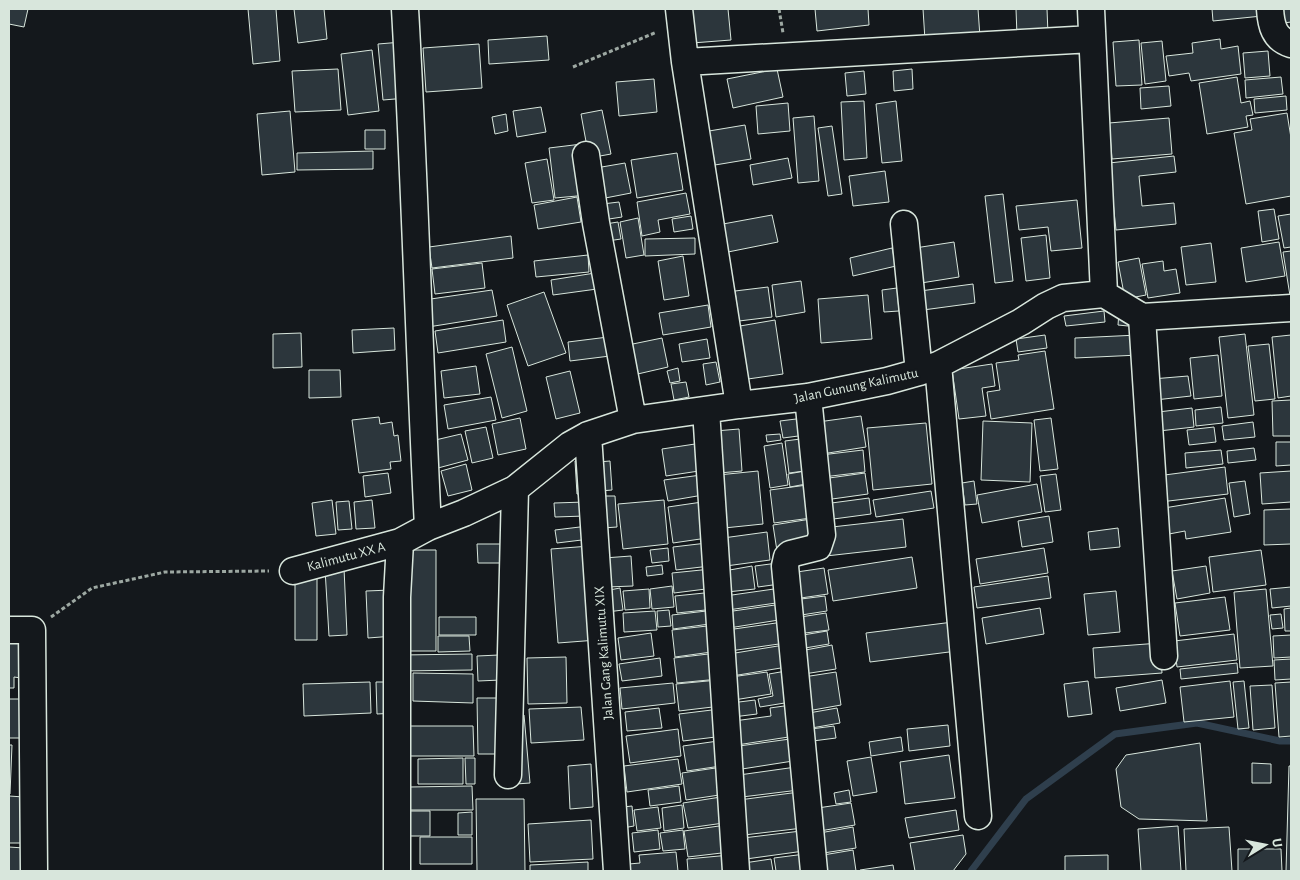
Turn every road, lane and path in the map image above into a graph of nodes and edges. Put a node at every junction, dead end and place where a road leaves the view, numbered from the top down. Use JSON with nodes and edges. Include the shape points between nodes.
{"nodes":[{"id":1,"x":405,"y":9,"type":"edge"},
{"id":2,"x":1091,"y":9,"type":"edge"},
{"id":3,"x":1270,"y":9,"type":"edge"},
{"id":4,"x":680,"y":15,"type":"edge"},
{"id":5,"x":1092,"y":39,"type":"junction"},
{"id":6,"x":1291,"y":44,"type":"edge"},
{"id":7,"x":685,"y":62,"type":"junction"},
{"id":8,"x":573,"y":67,"type":"dead end"},
{"id":9,"x":586,"y":155,"type":"dead end"},
{"id":10,"x":904,"y":224,"type":"dead end"},
{"id":11,"x":1104,"y":294,"type":"junction"},
{"id":12,"x":1291,"y":308,"type":"edge"},
{"id":13,"x":1142,"y":317,"type":"junction"},
{"id":14,"x":929,"y":368,"type":"junction"},
{"id":15,"x":808,"y":398,"type":"junction"},
{"id":16,"x":739,"y":405,"type":"junction"},
{"id":17,"x":706,"y":410,"type":"junction"},
{"id":18,"x":634,"y":420,"type":"junction"},
{"id":19,"x":588,"y":436,"type":"junction"},
{"id":20,"x":515,"y":489,"type":"junction"},
{"id":21,"x":428,"y":527,"type":"junction"},
{"id":22,"x":400,"y":542,"type":"junction"},
{"id":23,"x":293,"y":571,"type":"joint"},
{"id":24,"x":20,"y":630,"type":"edge"},
{"id":25,"x":1164,"y":656,"type":"dead end"},
{"id":26,"x":508,"y":775,"type":"dead end"},
{"id":27,"x":978,"y":816,"type":"dead end"},
{"id":28,"x":34,"y":871,"type":"edge"},
{"id":29,"x":397,"y":871,"type":"edge"},
{"id":30,"x":617,"y":871,"type":"edge"},
{"id":31,"x":736,"y":871,"type":"edge"},
{"id":32,"x":814,"y":871,"type":"edge"}],
"edges":[{"from":1,"to":21,"type":"street"},
{"from":2,"to":5,"type":"street"},
{"from":3,"to":6,"type":"street","via":[[1276,33],[1283,42]]},
{"from":4,"to":7,"type":"street"},
{"from":4,"to":8,"type":"path"},
{"from":5,"to":7,"type":"street"},
{"from":5,"to":11,"type":"street"},
{"from":7,"to":16,"type":"street"},
{"from":9,"to":18,"type":"street"},
{"from":10,"to":14,"type":"street"},
{"from":11,"to":13,"type":"street"},
{"from":11,"to":14,"type":"street","name":"Jalan Gunung Kalimutu","via":[[1063,298]]},
{"from":12,"to":13,"type":"street"},
{"from":13,"to":25,"type":"street"},
{"from":14,"to":15,"type":"street","name":"Jalan Gunung Kalimutu","via":[[887,381]]},
{"from":14,"to":27,"type":"street"},
{"from":15,"to":16,"type":"street","name":"Jalan Gunung Kalimutu"},
{"from":15,"to":32,"type":"street","via":[[822,535],[818,547],[790,554],[785,566]]},
{"from":16,"to":17,"type":"street","name":"Jalan Gunung Kalimutu"},
{"from":17,"to":18,"type":"street","name":"Jalan Gunung Kalimutu"},
{"from":17,"to":31,"type":"street"},
{"from":18,"to":19,"type":"street","name":"Jalan Gunung Kalimutu"},
{"from":19,"to":20,"type":"street","name":"Jalan Gunung Kalimutu","via":[[570,445]]},
{"from":19,"to":30,"type":"street","name":"Jalan Gang Kalimutu XIX"},
{"from":20,"to":21,"type":"street","name":"Jalan Gunung Kalimutu"},
{"from":20,"to":26,"type":"street"},
{"from":21,"to":22,"type":"street","name":"Jalan Gunung Kalimutu"},
{"from":22,"to":23,"type":"street","name":"Kalimutu XX A"},
{"from":22,"to":29,"type":"street","via":[[397,596]]},
{"from":23,"to":24,"type":"path","via":[[165,572],[92,588]]},
{"from":24,"to":28,"type":"street"}]}
